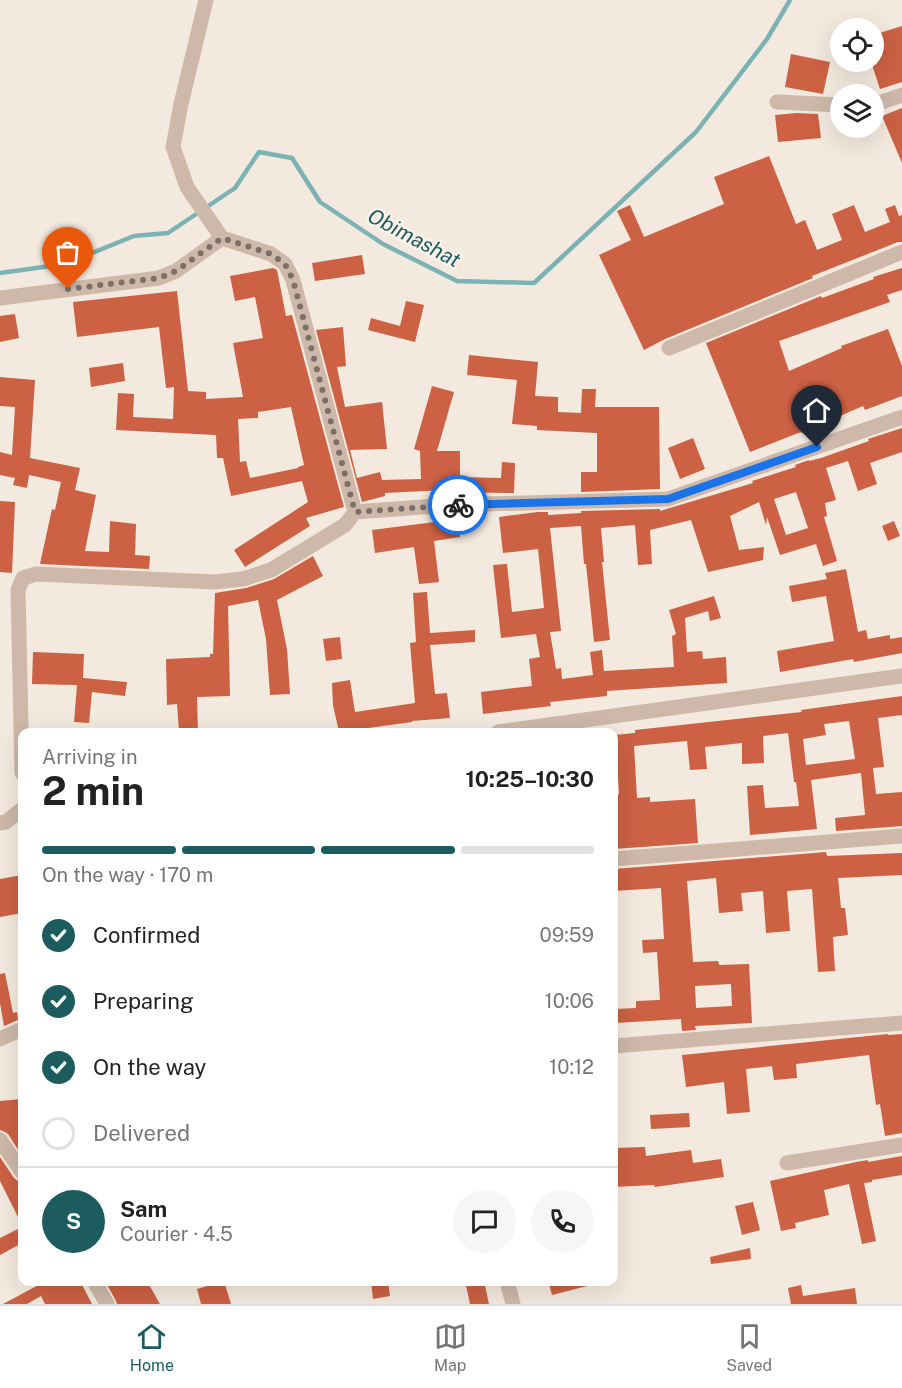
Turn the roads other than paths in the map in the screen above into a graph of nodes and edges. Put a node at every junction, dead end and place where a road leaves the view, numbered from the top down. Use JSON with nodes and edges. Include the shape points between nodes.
{"nodes":[{"id":1,"x":206,"y":0,"type":"edge"},
{"id":2,"x":902,"y":95,"type":"edge"},
{"id":3,"x":884,"y":101,"type":"edge"},
{"id":4,"x":777,"y":102,"type":"dead end"},
{"id":5,"x":830,"y":105,"type":"edge"},
{"id":6,"x":222,"y":238,"type":"junction"},
{"id":7,"x":902,"y":252,"type":"edge"},
{"id":8,"x":0,"y":298,"type":"edge"},
{"id":9,"x":669,"y":348,"type":"dead end"},
{"id":10,"x":902,"y":417,"type":"edge"},
{"id":11,"x":355,"y":512,"type":"junction"},
{"id":12,"x":902,"y":676,"type":"edge"},
{"id":13,"x":21,"y":728,"type":"edge"},
{"id":14,"x":527,"y":728,"type":"edge"},
{"id":15,"x":18,"y":812,"type":"edge"},
{"id":16,"x":0,"y":823,"type":"edge"},
{"id":17,"x":902,"y":836,"type":"edge"},
{"id":18,"x":618,"y":859,"type":"edge"},
{"id":19,"x":902,"y":1023,"type":"edge"},
{"id":20,"x":18,"y":1031,"type":"edge"},
{"id":21,"x":0,"y":1039,"type":"edge"},
{"id":22,"x":618,"y":1046,"type":"edge"},
{"id":23,"x":0,"y":1140,"type":"edge"},
{"id":24,"x":902,"y":1145,"type":"edge"},
{"id":25,"x":787,"y":1162,"type":"dead end"},
{"id":26,"x":18,"y":1166,"type":"edge"},
{"id":27,"x":97,"y":1286,"type":"edge"},
{"id":28,"x":508,"y":1286,"type":"edge"},
{"id":29,"x":107,"y":1304,"type":"edge"},
{"id":30,"x":513,"y":1304,"type":"edge"}],
"edges":[{"from":1,"to":6,"type":"street","via":[[173,147],[187,187]]},
{"from":2,"to":3,"type":"street"},
{"from":4,"to":5,"type":"street"},
{"from":6,"to":8,"type":"street","via":[[176,271],[159,278]]},
{"from":6,"to":11,"type":"street","via":[[271,254],[285,264],[293,280]]},
{"from":7,"to":9,"type":"street"},
{"from":10,"to":11,"type":"street","via":[[668,499]]},
{"from":11,"to":13,"type":"street","via":[[345,525],[271,570],[243,579],[214,582],[36,574],[23,578],[18,590]]},
{"from":12,"to":14,"type":"street"},
{"from":15,"to":16,"type":"street"},
{"from":17,"to":18,"type":"street"},
{"from":19,"to":22,"type":"street"},
{"from":20,"to":21,"type":"street"},
{"from":23,"to":26,"type":"street"},
{"from":24,"to":25,"type":"street"},
{"from":27,"to":29,"type":"street"},
{"from":28,"to":30,"type":"street"}]}
